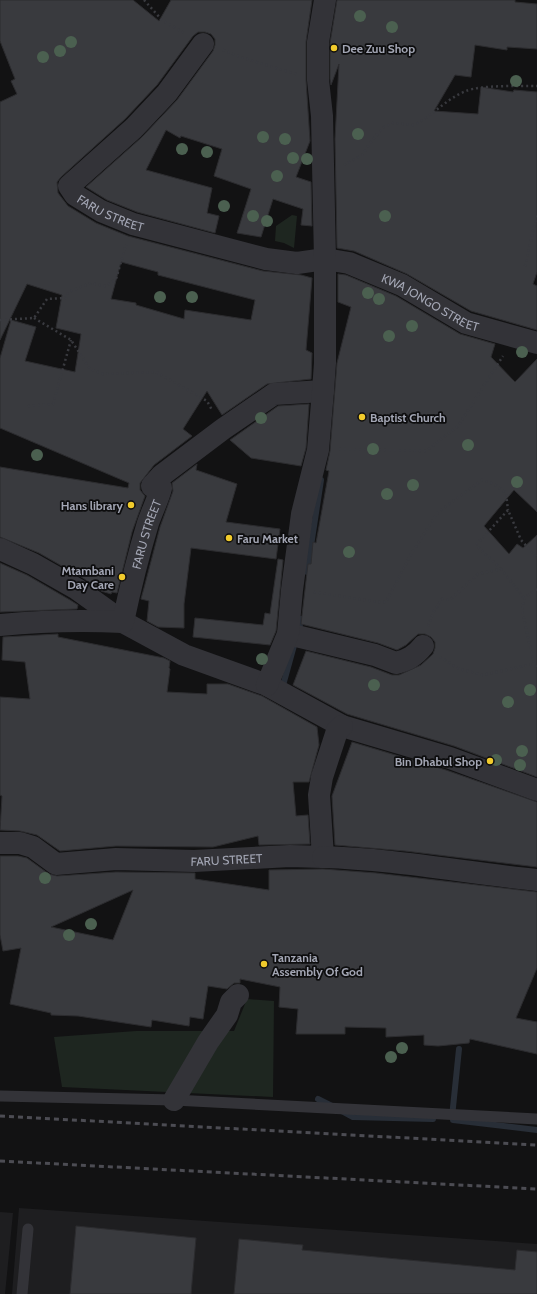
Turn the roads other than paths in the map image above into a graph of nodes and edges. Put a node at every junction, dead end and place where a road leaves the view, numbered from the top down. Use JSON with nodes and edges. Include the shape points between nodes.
{"nodes":[{"id":1,"x":325,"y":0,"type":"edge"},
{"id":2,"x":203,"y":44,"type":"road end"},
{"id":3,"x":325,"y":259,"type":"junction"},
{"id":4,"x":537,"y":343,"type":"edge"},
{"id":5,"x":323,"y":391,"type":"junction"},
{"id":6,"x":0,"y":549,"type":"edge"},
{"id":7,"x":123,"y":622,"type":"junction"},
{"id":8,"x":0,"y":625,"type":"edge"},
{"id":9,"x":288,"y":634,"type":"junction"},
{"id":10,"x":423,"y":646,"type":"road end"},
{"id":11,"x":267,"y":685,"type":"junction"},
{"id":12,"x":342,"y":726,"type":"junction"},
{"id":13,"x":537,"y":790,"type":"edge"},
{"id":14,"x":0,"y":842,"type":"edge"},
{"id":15,"x":323,"y":857,"type":"junction"},
{"id":16,"x":537,"y":880,"type":"edge"},
{"id":17,"x":238,"y":995,"type":"dead end"},
{"id":18,"x":0,"y":1096,"type":"edge"},
{"id":19,"x":174,"y":1100,"type":"junction"},
{"id":20,"x":537,"y":1119,"type":"edge"},
{"id":21,"x":28,"y":1229,"type":"dead end"},
{"id":22,"x":22,"y":1294,"type":"edge"}],
"edges":[{"from":1,"to":3,"type":"street","via":[[318,42]]},
{"from":2,"to":3,"type":"street","name":"FARU STREET","via":[[167,93],[134,128],[69,186],[75,195],[101,211],[133,224],[266,258],[298,263]]},
{"from":3,"to":4,"type":"street","name":"KWA JONGO STREET","via":[[349,263],[402,285],[466,323]]},
{"from":3,"to":5,"type":"street"},
{"from":5,"to":7,"type":"street","name":"FARU STREET","via":[[274,394],[223,429],[162,475],[152,486],[161,488],[134,572]]},
{"from":5,"to":9,"type":"street","via":[[318,450],[302,514]]},
{"from":6,"to":7,"type":"street","via":[[77,589]]},
{"from":7,"to":8,"type":"street","via":[[77,620]]},
{"from":7,"to":11,"type":"street","via":[[184,655]]},
{"from":9,"to":10,"type":"street","via":[[375,655],[396,663],[411,658]]},
{"from":9,"to":11,"type":"street"},
{"from":11,"to":12,"type":"street"},
{"from":12,"to":13,"type":"street","via":[[450,758]]},
{"from":12,"to":15,"type":"street","via":[[337,731],[319,795]]},
{"from":14,"to":15,"type":"street","name":"FARU STREET","via":[[20,843],[33,847],[56,864],[116,859],[194,861],[290,856]]},
{"from":15,"to":16,"type":"street","name":"FARU STREET","via":[[364,858],[457,872]]},
{"from":17,"to":19,"type":"street","via":[[230,1002],[227,1016],[208,1042]]},
{"from":18,"to":19,"type":"lane"},
{"from":19,"to":20,"type":"lane"},
{"from":21,"to":22,"type":"lane"}]}
